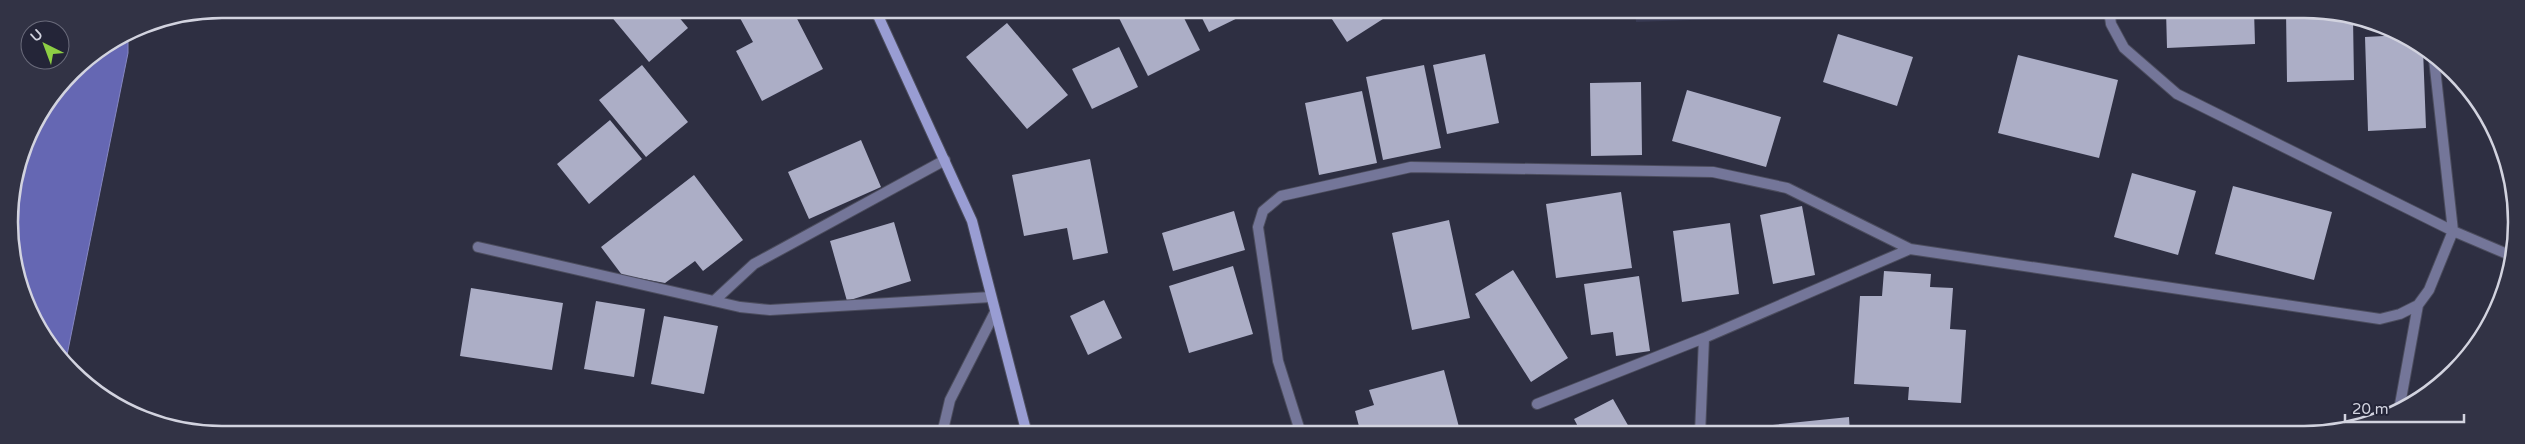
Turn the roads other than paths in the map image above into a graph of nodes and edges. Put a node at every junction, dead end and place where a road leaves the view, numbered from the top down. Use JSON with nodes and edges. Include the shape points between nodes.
{"nodes":[{"id":1,"x":879,"y":18,"type":"edge"},
{"id":2,"x":2110,"y":18,"type":"edge"},
{"id":3,"x":2435,"y":66,"type":"edge"},
{"id":4,"x":944,"y":160,"type":"junction"},
{"id":5,"x":2453,"y":231,"type":"junction"},
{"id":6,"x":478,"y":247,"type":"dead end"},
{"id":7,"x":1910,"y":249,"type":"junction"},
{"id":8,"x":2505,"y":253,"type":"edge"},
{"id":9,"x":991,"y":296,"type":"junction"},
{"id":10,"x":714,"y":301,"type":"junction"},
{"id":11,"x":2418,"y":305,"type":"junction"},
{"id":12,"x":995,"y":312,"type":"junction"},
{"id":13,"x":1704,"y":338,"type":"junction"},
{"id":14,"x":2401,"y":401,"type":"edge"},
{"id":15,"x":1537,"y":404,"type":"dead end"},
{"id":16,"x":944,"y":426,"type":"edge"},
{"id":17,"x":1025,"y":426,"type":"edge"},
{"id":18,"x":1298,"y":426,"type":"edge"},
{"id":19,"x":1700,"y":426,"type":"edge"}],
"edges":[{"from":1,"to":4,"type":"street"},
{"from":2,"to":5,"type":"street","via":[[2124,48],[2177,94]]},
{"from":3,"to":5,"type":"street"},
{"from":4,"to":9,"type":"street","via":[[972,221]]},
{"from":4,"to":10,"type":"street","via":[[754,264]]},
{"from":5,"to":8,"type":"street"},
{"from":5,"to":11,"type":"street","via":[[2429,290]]},
{"from":6,"to":10,"type":"street"},
{"from":7,"to":11,"type":"street","via":[[2380,319]]},
{"from":7,"to":13,"type":"street"},
{"from":7,"to":18,"type":"street","via":[[1787,188],[1713,172],[1411,167],[1281,196],[1263,211],[1258,227],[1278,361]]},
{"from":9,"to":10,"type":"street","via":[[770,310]]},
{"from":9,"to":12,"type":"street"},
{"from":11,"to":14,"type":"street"},
{"from":12,"to":16,"type":"street","via":[[950,400]]},
{"from":12,"to":17,"type":"street"},
{"from":13,"to":15,"type":"street"},
{"from":13,"to":19,"type":"street"}]}
